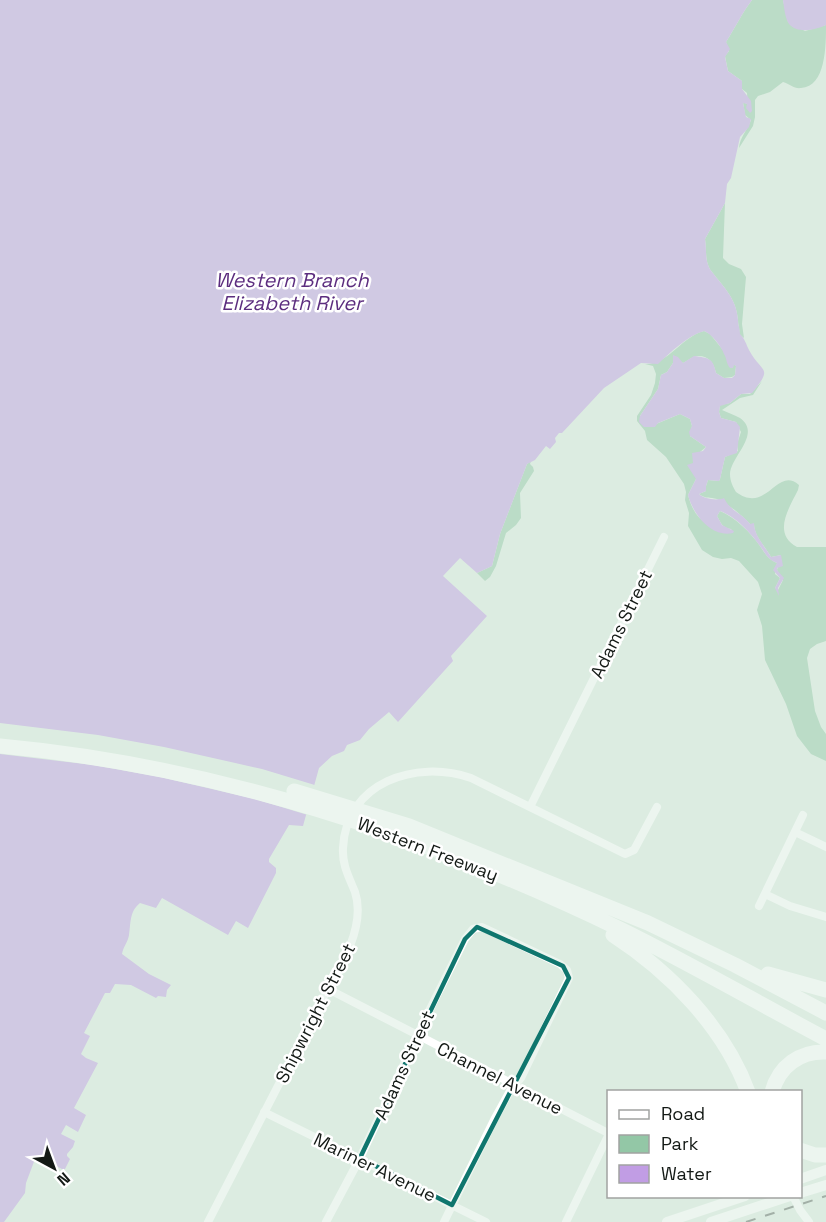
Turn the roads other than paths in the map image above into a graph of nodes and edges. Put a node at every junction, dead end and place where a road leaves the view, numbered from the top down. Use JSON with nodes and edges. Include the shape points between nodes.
{"nodes":[{"id":1,"x":664,"y":537,"type":"dead end"},
{"id":2,"x":0,"y":736,"type":"edge"},
{"id":3,"x":0,"y":746,"type":"edge"},
{"id":4,"x":530,"y":807,"type":"junction"},
{"id":5,"x":657,"y":807,"type":"dead end"},
{"id":6,"x":803,"y":815,"type":"dead end"},
{"id":7,"x":387,"y":826,"type":"junction"},
{"id":8,"x":795,"y":832,"type":"junction"},
{"id":9,"x":826,"y":847,"type":"edge"},
{"id":10,"x":765,"y":894,"type":"junction"},
{"id":11,"x":562,"y":904,"type":"junction"},
{"id":12,"x":759,"y":906,"type":"dead end"},
{"id":13,"x":826,"y":917,"type":"edge"},
{"id":14,"x":735,"y":964,"type":"junction"},
{"id":15,"x":328,"y":989,"type":"junction"},
{"id":16,"x":826,"y":990,"type":"edge"},
{"id":17,"x":826,"y":1013,"type":"edge"},
{"id":18,"x":417,"y":1035,"type":"junction"},
{"id":19,"x":826,"y":1039,"type":"edge"},
{"id":20,"x":826,"y":1052,"type":"edge"},
{"id":21,"x":516,"y":1085,"type":"junction"},
{"id":22,"x":747,"y":1090,"type":"edge"},
{"id":23,"x":773,"y":1090,"type":"edge"},
{"id":24,"x":264,"y":1112,"type":"junction"},
{"id":25,"x":607,"y":1134,"type":"edge"},
{"id":26,"x":607,"y":1139,"type":"edge"},
{"id":27,"x":802,"y":1150,"type":"edge"},
{"id":28,"x":826,"y":1155,"type":"edge"},
{"id":29,"x":360,"y":1158,"type":"junction"},
{"id":30,"x":826,"y":1170,"type":"edge"},
{"id":31,"x":802,"y":1179,"type":"edge"},
{"id":32,"x":826,"y":1185,"type":"edge"},
{"id":33,"x":802,"y":1193,"type":"edge"},
{"id":34,"x":742,"y":1198,"type":"edge"},
{"id":35,"x":789,"y":1198,"type":"edge"},
{"id":36,"x":793,"y":1198,"type":"edge"},
{"id":37,"x":452,"y":1205,"type":"junction"},
{"id":38,"x":805,"y":1221,"type":"edge"},
{"id":39,"x":208,"y":1222,"type":"edge"},
{"id":40,"x":326,"y":1222,"type":"edge"},
{"id":41,"x":444,"y":1222,"type":"edge"},
{"id":42,"x":486,"y":1222,"type":"edge"},
{"id":43,"x":566,"y":1222,"type":"edge"},
{"id":44,"x":667,"y":1222,"type":"edge"},
{"id":45,"x":711,"y":1222,"type":"edge"}],
"edges":[{"from":1,"to":4,"type":"street","name":"Adams Street"},
{"from":2,"to":7,"type":"highway","name":"Western Freeway","via":[[88,747],[228,773]]},
{"from":3,"to":7,"type":"highway","name":"Western Freeway","via":[[177,772]]},
{"from":4,"to":5,"type":"street","name":"Shipwright Street","via":[[629,854]]},
{"from":4,"to":15,"type":"street","name":"Shipwright Street","via":[[471,778],[441,771],[395,777],[365,797],[346,827],[343,849],[344,867],[355,892],[357,924]]},
{"from":6,"to":8,"type":"street"},
{"from":7,"to":11,"type":"highway","name":"Western Freeway"},
{"from":7,"to":14,"type":"highway","name":"Western Freeway","via":[[617,910]]},
{"from":8,"to":9,"type":"street"},
{"from":8,"to":10,"type":"street"},
{"from":10,"to":12,"type":"street"},
{"from":10,"to":13,"type":"street"},
{"from":11,"to":19,"type":"highway","name":"Western Freeway","via":[[622,930]]},
{"from":11,"to":22,"type":"highway","via":[[634,949],[681,991],[722,1042]]},
{"from":14,"to":16,"type":"highway"},
{"from":14,"to":17,"type":"highway","name":"Western Freeway"},
{"from":15,"to":18,"type":"street","name":"Channel Avenue"},
{"from":15,"to":24,"type":"street","name":"Shipwright Street"},
{"from":18,"to":21,"type":"street","name":"Channel Avenue"},
{"from":18,"to":21,"type":"street","name":"Adams Street","via":[[473,929],[482,927],[556,962],[567,970],[568,978]]},
{"from":18,"to":29,"type":"street","name":"Adams Street"},
{"from":20,"to":23,"type":"highway","via":[[795,1059],[782,1071]]},
{"from":21,"to":25,"type":"street","name":"Channel Avenue"},
{"from":21,"to":37,"type":"street"},
{"from":24,"to":29,"type":"street","name":"Mariner Avenue"},
{"from":24,"to":39,"type":"street","name":"Shipwright Street"},
{"from":26,"to":43,"type":"street"},
{"from":27,"to":28,"type":"highway"},
{"from":29,"to":37,"type":"street","name":"Mariner Avenue"},
{"from":29,"to":40,"type":"street","name":"Adams Street"},
{"from":30,"to":31,"type":"street"},
{"from":32,"to":33,"type":"street"},
{"from":34,"to":44,"type":"street"},
{"from":35,"to":45,"type":"street"},
{"from":36,"to":38,"type":"street"},
{"from":37,"to":41,"type":"street"},
{"from":37,"to":42,"type":"street","name":"Mariner Avenue"}]}
